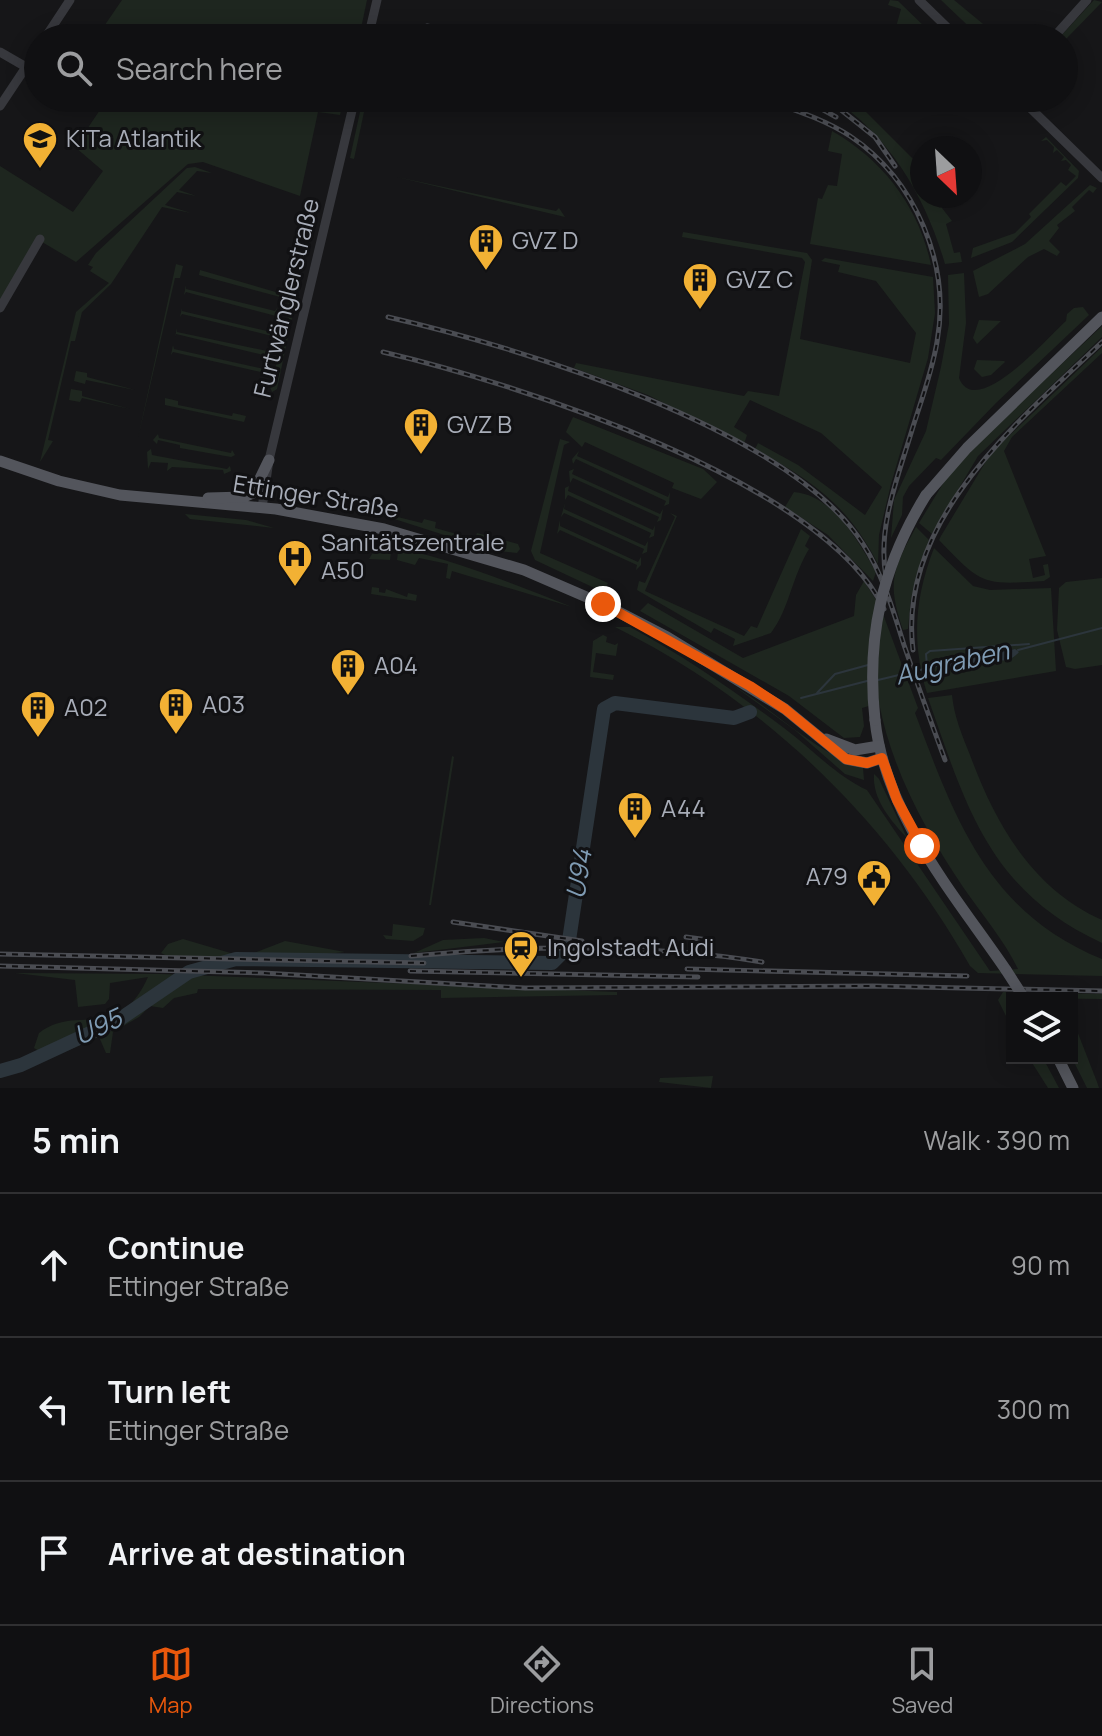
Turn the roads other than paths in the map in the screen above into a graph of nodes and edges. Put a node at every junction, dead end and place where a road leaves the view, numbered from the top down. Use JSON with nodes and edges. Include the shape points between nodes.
{"nodes":[{"id":1,"x":70,"y":0,"type":"edge"},
{"id":2,"x":377,"y":0,"type":"edge"},
{"id":3,"x":919,"y":0,"type":"edge"},
{"id":4,"x":1087,"y":0,"type":"edge"},
{"id":5,"x":54,"y":24,"type":"edge"},
{"id":6,"x":371,"y":24,"type":"edge"},
{"id":7,"x":944,"y":24,"type":"edge"},
{"id":8,"x":1066,"y":24,"type":"edge"},
{"id":9,"x":0,"y":52,"type":"edge"},
{"id":10,"x":24,"y":66,"type":"edge"},
{"id":11,"x":24,"y":70,"type":"edge"},
{"id":12,"x":0,"y":106,"type":"edge"},
{"id":13,"x":352,"y":112,"type":"edge"},
{"id":14,"x":1034,"y":112,"type":"edge"},
{"id":15,"x":1102,"y":178,"type":"edge"},
{"id":16,"x":40,"y":239,"type":"dead end"},
{"id":17,"x":0,"y":308,"type":"edge"},
{"id":18,"x":1102,"y":317,"type":"edge"},
{"id":19,"x":269,"y":460,"type":"junction"},
{"id":20,"x":0,"y":461,"type":"edge"},
{"id":21,"x":192,"y":503,"type":"junction"},
{"id":22,"x":262,"y":508,"type":"junction"},
{"id":23,"x":881,"y":752,"type":"junction"},
{"id":24,"x":1020,"y":992,"type":"edge"},
{"id":25,"x":1061,"y":1064,"type":"edge"},
{"id":26,"x":1073,"y":1088,"type":"edge"}],
"edges":[{"from":1,"to":5,"type":"street"},
{"from":2,"to":6,"type":"street"},
{"from":3,"to":7,"type":"street"},
{"from":4,"to":8,"type":"street"},
{"from":9,"to":10,"type":"street"},
{"from":11,"to":12,"type":"street"},
{"from":13,"to":19,"type":"street","name":"Furtwänglerstraße"},
{"from":14,"to":15,"type":"street"},
{"from":16,"to":17,"type":"street"},
{"from":18,"to":23,"type":"main road","bridge":true,"via":[[926,495],[892,561],[872,651]]},
{"from":19,"to":21,"type":"main road","via":[[250,495]]},
{"from":19,"to":22,"type":"street","name":"Furtwänglerstraße"},
{"from":20,"to":21,"type":"main road","name":"Ettinger Straße","via":[[91,489]]},
{"from":21,"to":22,"type":"main road","name":"Ettinger Straße"},
{"from":22,"to":23,"type":"main road","name":"Ettinger Straße","via":[[411,535],[546,578],[667,637],[750,686],[821,737],[855,750]]},
{"from":23,"to":24,"type":"main road","bridge":true,"via":[[897,800],[922,846]]},
{"from":25,"to":26,"type":"main road"}]}
